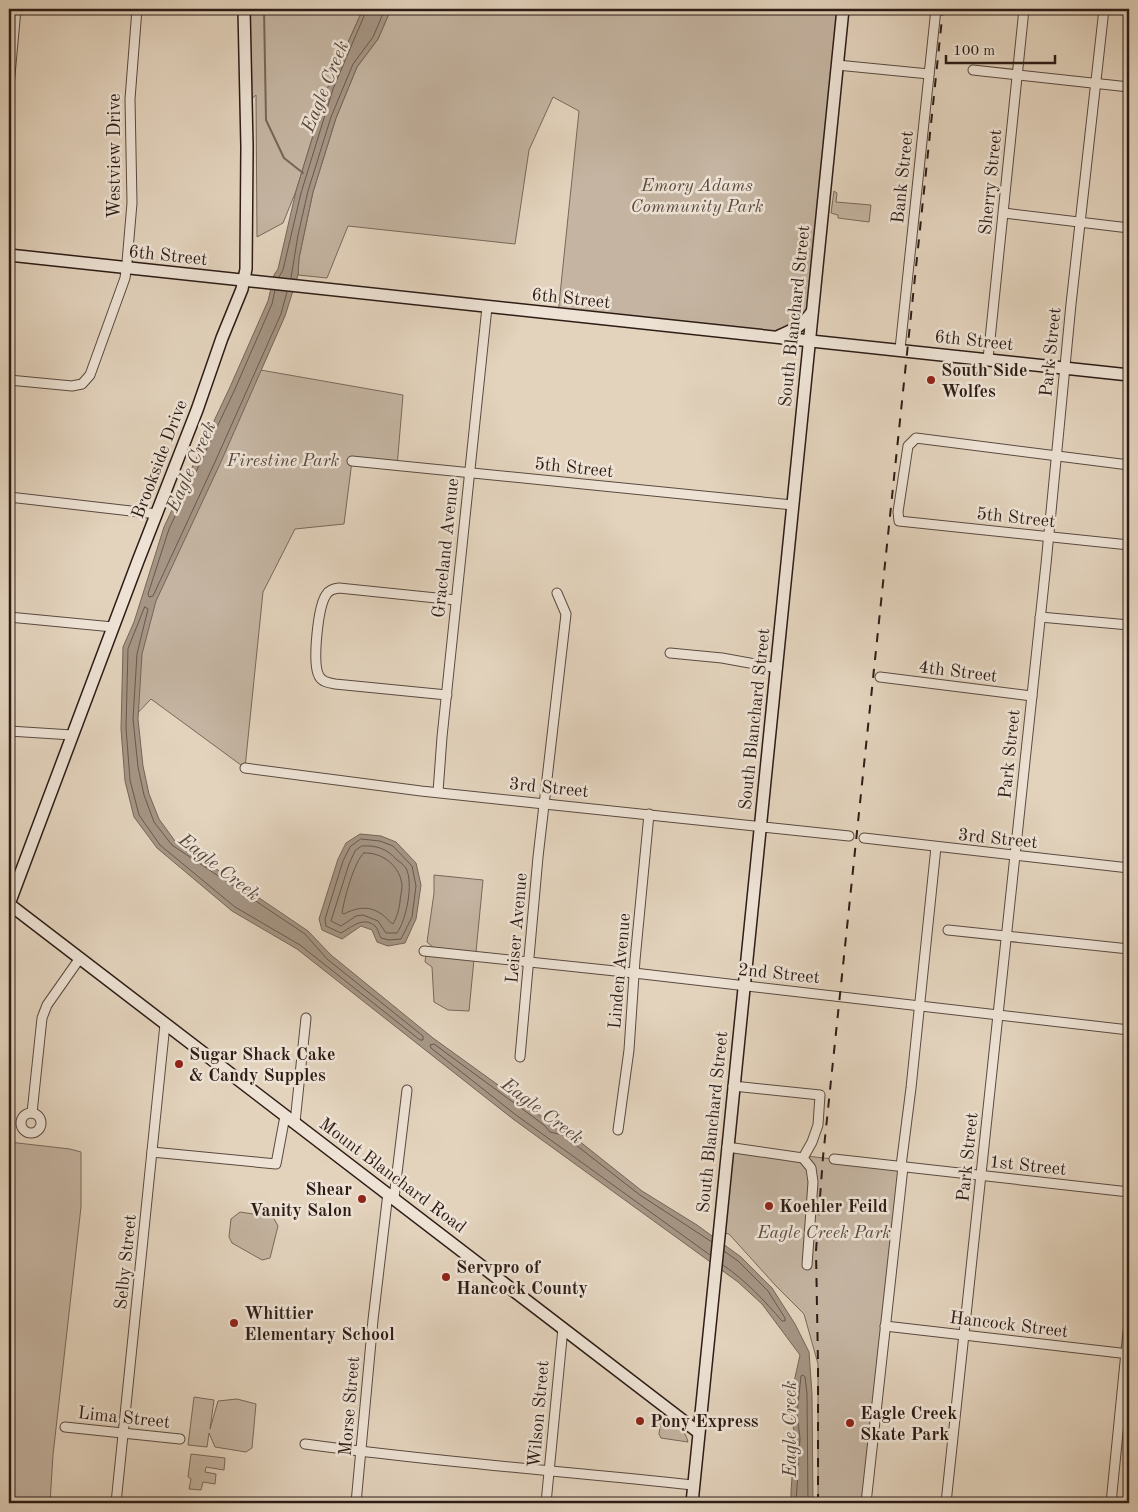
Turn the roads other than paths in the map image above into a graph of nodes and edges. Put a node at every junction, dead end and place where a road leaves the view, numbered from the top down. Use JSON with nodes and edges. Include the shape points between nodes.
{"nodes":[{"id":1,"x":16,"y":9,"type":"edge"},
{"id":2,"x":137,"y":9,"type":"edge"},
{"id":3,"x":244,"y":9,"type":"edge"},
{"id":4,"x":843,"y":9,"type":"edge"},
{"id":5,"x":936,"y":9,"type":"edge"},
{"id":6,"x":1024,"y":9,"type":"edge"},
{"id":7,"x":1104,"y":9,"type":"edge"},
{"id":8,"x":837,"y":65,"type":"junction"},
{"id":9,"x":972,"y":70,"type":"dead end"},
{"id":10,"x":929,"y":74,"type":"junction"},
{"id":11,"x":1017,"y":74,"type":"junction"},
{"id":12,"x":1097,"y":83,"type":"junction"},
{"id":13,"x":9,"y":86,"type":"edge"},
{"id":14,"x":1129,"y":87,"type":"edge"},
{"id":15,"x":1004,"y":213,"type":"junction"},
{"id":16,"x":1081,"y":223,"type":"junction"},
{"id":17,"x":1129,"y":228,"type":"edge"},
{"id":18,"x":9,"y":255,"type":"edge"},
{"id":19,"x":126,"y":268,"type":"junction"},
{"id":20,"x":244,"y":280,"type":"junction"},
{"id":21,"x":487,"y":307,"type":"junction"},
{"id":22,"x":813,"y":311,"type":"junction"},
{"id":23,"x":777,"y":337,"type":"junction"},
{"id":24,"x":810,"y":340,"type":"junction"},
{"id":25,"x":900,"y":349,"type":"junction"},
{"id":26,"x":988,"y":359,"type":"junction"},
{"id":27,"x":1065,"y":368,"type":"junction"},
{"id":28,"x":1129,"y":375,"type":"edge"},
{"id":29,"x":9,"y":380,"type":"edge"},
{"id":30,"x":1056,"y":456,"type":"junction"},
{"id":31,"x":352,"y":461,"type":"dead end"},
{"id":32,"x":1129,"y":464,"type":"edge"},
{"id":33,"x":470,"y":472,"type":"junction"},
{"id":34,"x":9,"y":497,"type":"edge"},
{"id":35,"x":793,"y":505,"type":"junction"},
{"id":36,"x":157,"y":514,"type":"junction"},
{"id":37,"x":1049,"y":536,"type":"junction"},
{"id":38,"x":1129,"y":545,"type":"edge"},
{"id":39,"x":557,"y":593,"type":"dead end"},
{"id":40,"x":456,"y":600,"type":"junction"},
{"id":41,"x":9,"y":617,"type":"edge"},
{"id":42,"x":1040,"y":617,"type":"junction"},
{"id":43,"x":1129,"y":626,"type":"edge"},
{"id":44,"x":113,"y":627,"type":"junction"},
{"id":45,"x":670,"y":653,"type":"dead end"},
{"id":46,"x":776,"y":668,"type":"junction"},
{"id":47,"x":880,"y":677,"type":"dead end"},
{"id":48,"x":447,"y":695,"type":"junction"},
{"id":49,"x":1032,"y":696,"type":"junction"},
{"id":50,"x":9,"y":731,"type":"edge"},
{"id":51,"x":72,"y":735,"type":"junction"},
{"id":52,"x":245,"y":768,"type":"dead end"},
{"id":53,"x":438,"y":792,"type":"junction"},
{"id":54,"x":545,"y":803,"type":"junction"},
{"id":55,"x":649,"y":814,"type":"junction"},
{"id":56,"x":760,"y":827,"type":"junction"},
{"id":57,"x":849,"y":836,"type":"dead end"},
{"id":58,"x":864,"y":838,"type":"dead end"},
{"id":59,"x":936,"y":847,"type":"junction"},
{"id":60,"x":1015,"y":856,"type":"junction"},
{"id":61,"x":1129,"y":868,"type":"edge"},
{"id":62,"x":9,"y":904,"type":"edge"},
{"id":63,"x":948,"y":930,"type":"dead end"},
{"id":64,"x":1007,"y":936,"type":"junction"},
{"id":65,"x":1129,"y":949,"type":"edge"},
{"id":66,"x":424,"y":951,"type":"dead end"},
{"id":67,"x":80,"y":958,"type":"junction"},
{"id":68,"x":529,"y":962,"type":"junction"},
{"id":69,"x":634,"y":972,"type":"junction"},
{"id":70,"x":743,"y":986,"type":"junction"},
{"id":71,"x":919,"y":1006,"type":"junction"},
{"id":72,"x":998,"y":1015,"type":"junction"},
{"id":73,"x":306,"y":1018,"type":"dead end"},
{"id":74,"x":166,"y":1024,"type":"junction"},
{"id":75,"x":1129,"y":1030,"type":"edge"},
{"id":76,"x":520,"y":1057,"type":"dead end"},
{"id":77,"x":733,"y":1086,"type":"junction"},
{"id":78,"x":407,"y":1090,"type":"dead end"},
{"id":79,"x":32,"y":1113,"type":"dead end"},
{"id":80,"x":290,"y":1119,"type":"junction"},
{"id":81,"x":618,"y":1130,"type":"dead end"},
{"id":82,"x":727,"y":1147,"type":"junction"},
{"id":83,"x":152,"y":1152,"type":"junction"},
{"id":84,"x":804,"y":1158,"type":"junction"},
{"id":85,"x":834,"y":1159,"type":"dead end"},
{"id":86,"x":902,"y":1167,"type":"junction"},
{"id":87,"x":980,"y":1176,"type":"junction"},
{"id":88,"x":1129,"y":1192,"type":"edge"},
{"id":89,"x":391,"y":1196,"type":"junction"},
{"id":90,"x":807,"y":1265,"type":"dead end"},
{"id":91,"x":1129,"y":1322,"type":"edge"},
{"id":92,"x":885,"y":1326,"type":"junction"},
{"id":93,"x":563,"y":1328,"type":"junction"},
{"id":94,"x":964,"y":1336,"type":"junction"},
{"id":95,"x":1128,"y":1354,"type":"edge"},
{"id":96,"x":65,"y":1427,"type":"dead end"},
{"id":97,"x":698,"y":1432,"type":"junction"},
{"id":98,"x":123,"y":1433,"type":"junction"},
{"id":99,"x":180,"y":1439,"type":"dead end"},
{"id":100,"x":305,"y":1444,"type":"dead end"},
{"id":101,"x":361,"y":1452,"type":"junction"},
{"id":102,"x":549,"y":1472,"type":"junction"},
{"id":103,"x":693,"y":1485,"type":"junction"},
{"id":104,"x":116,"y":1503,"type":"edge"},
{"id":105,"x":356,"y":1503,"type":"edge"},
{"id":106,"x":546,"y":1503,"type":"edge"},
{"id":107,"x":692,"y":1503,"type":"edge"},
{"id":108,"x":866,"y":1503,"type":"edge"},
{"id":109,"x":946,"y":1503,"type":"edge"},
{"id":110,"x":1111,"y":1503,"type":"edge"}],
"edges":[{"from":1,"to":13,"type":"street"},
{"from":2,"to":19,"type":"street","name":"Westview Drive","via":[[130,99],[132,203]]},
{"from":3,"to":20,"type":"street","name":"Brookside Drive","via":[[247,147]]},
{"from":4,"to":8,"type":"street","name":"South Blanchard Street"},
{"from":5,"to":10,"type":"street","name":"Bank Street"},
{"from":6,"to":11,"type":"street","name":"Sherry Street"},
{"from":7,"to":12,"type":"street","name":"Park Street"},
{"from":8,"to":10,"type":"street"},
{"from":8,"to":22,"type":"street","name":"South Blanchard Street"},
{"from":9,"to":11,"type":"street"},
{"from":10,"to":25,"type":"street","name":"Bank Street"},
{"from":11,"to":12,"type":"street"},
{"from":11,"to":15,"type":"street","name":"Sherry Street"},
{"from":12,"to":14,"type":"street"},
{"from":12,"to":16,"type":"street","name":"Park Street"},
{"from":15,"to":16,"type":"street"},
{"from":15,"to":26,"type":"street","name":"Sherry Street"},
{"from":16,"to":17,"type":"street"},
{"from":16,"to":27,"type":"street","name":"Park Street"},
{"from":18,"to":19,"type":"street","name":"6th Street"},
{"from":19,"to":20,"type":"street","name":"6th Street"},
{"from":19,"to":29,"type":"street","name":"Westview Drive","via":[[90,375],[82,384],[72,386]]},
{"from":20,"to":21,"type":"street","name":"6th Street"},
{"from":20,"to":36,"type":"street","name":"Brookside Drive"},
{"from":21,"to":23,"type":"street","name":"6th Street"},
{"from":21,"to":33,"type":"street","name":"Graceland Avenue"},
{"from":22,"to":23,"type":"street","via":[[798,328]]},
{"from":22,"to":24,"type":"street","name":"South Blanchard Street"},
{"from":23,"to":24,"type":"street","name":"6th Street"},
{"from":24,"to":25,"type":"street","name":"6th Street"},
{"from":24,"to":35,"type":"street","name":"South Blanchard Street"},
{"from":25,"to":26,"type":"street","name":"6th Street"},
{"from":26,"to":27,"type":"street","name":"6th Street"},
{"from":27,"to":28,"type":"street","name":"6th Street"},
{"from":27,"to":30,"type":"street","name":"Park Street"},
{"from":30,"to":32,"type":"street"},
{"from":30,"to":37,"type":"street","name":"Park Street"},
{"from":30,"to":37,"type":"street","name":"5th Street","via":[[916,438],[908,446],[898,512],[899,521]]},
{"from":31,"to":33,"type":"street","name":"5th Street"},
{"from":33,"to":35,"type":"street","name":"5th Street"},
{"from":33,"to":40,"type":"street","name":"Graceland Avenue"},
{"from":34,"to":36,"type":"street"},
{"from":35,"to":46,"type":"street","name":"South Blanchard Street"},
{"from":36,"to":44,"type":"street","name":"Brookside Drive"},
{"from":37,"to":38,"type":"street","name":"5th Street"},
{"from":37,"to":42,"type":"street","name":"Park Street"},
{"from":39,"to":54,"type":"street","name":"Leiser Avenue","via":[[566,614]]},
{"from":40,"to":48,"type":"street","name":"Graceland Avenue"},
{"from":40,"to":48,"type":"street","via":[[355,589],[331,590],[323,601],[316,658],[319,676],[335,684]]},
{"from":41,"to":44,"type":"street"},
{"from":42,"to":43,"type":"street"},
{"from":42,"to":49,"type":"street","name":"Park Street"},
{"from":44,"to":51,"type":"street","name":"Brookside Drive"},
{"from":45,"to":46,"type":"street"},
{"from":46,"to":56,"type":"street","name":"South Blanchard Street"},
{"from":47,"to":49,"type":"street","name":"4th Street"},
{"from":48,"to":53,"type":"street","name":"Graceland Avenue"},
{"from":49,"to":60,"type":"street","name":"Park Street"},
{"from":50,"to":51,"type":"street"},
{"from":51,"to":62,"type":"street","name":"Brookside Drive"},
{"from":52,"to":53,"type":"street","name":"3rd Street"},
{"from":53,"to":54,"type":"street","name":"3rd Street"},
{"from":54,"to":55,"type":"street","name":"3rd Street"},
{"from":54,"to":68,"type":"street","name":"Leiser Avenue"},
{"from":55,"to":56,"type":"street","name":"3rd Street"},
{"from":55,"to":69,"type":"street","name":"Linden Avenue"},
{"from":56,"to":57,"type":"street","name":"3rd Street"},
{"from":56,"to":70,"type":"street","name":"South Blanchard Street"},
{"from":58,"to":59,"type":"street","name":"3rd Street"},
{"from":59,"to":60,"type":"street","name":"3rd Street"},
{"from":59,"to":71,"type":"street"},
{"from":60,"to":61,"type":"street","name":"3rd Street"},
{"from":60,"to":64,"type":"street","name":"Park Street"},
{"from":62,"to":67,"type":"street","name":"Mount Blanchard Road"},
{"from":63,"to":64,"type":"street"},
{"from":64,"to":65,"type":"street"},
{"from":64,"to":72,"type":"street","name":"Park Street"},
{"from":66,"to":68,"type":"street","name":"2nd Street"},
{"from":67,"to":74,"type":"street","name":"Mount Blanchard Road"},
{"from":67,"to":79,"type":"street","via":[[42,1018]]},
{"from":68,"to":69,"type":"street","name":"2nd Street"},
{"from":68,"to":76,"type":"street","name":"Leiser Avenue"},
{"from":69,"to":70,"type":"street","name":"2nd Street"},
{"from":69,"to":81,"type":"street","name":"Linden Avenue","via":[[629,1050]]},
{"from":70,"to":71,"type":"street","name":"2nd Street"},
{"from":70,"to":77,"type":"street","name":"South Blanchard Street"},
{"from":71,"to":72,"type":"street","name":"2nd Street"},
{"from":71,"to":86,"type":"street"},
{"from":72,"to":75,"type":"street","name":"2nd Street"},
{"from":72,"to":87,"type":"street","name":"Park Street"},
{"from":73,"to":80,"type":"street"},
{"from":74,"to":80,"type":"street","name":"Mount Blanchard Road"},
{"from":74,"to":83,"type":"street","name":"Selby Street"},
{"from":77,"to":82,"type":"street","name":"South Blanchard Street"},
{"from":77,"to":84,"type":"street","via":[[820,1095],[818,1125]]},
{"from":78,"to":89,"type":"street"},
{"from":80,"to":83,"type":"street","via":[[276,1164]]},
{"from":80,"to":89,"type":"street","name":"Mount Blanchard Road"},
{"from":82,"to":84,"type":"street"},
{"from":82,"to":97,"type":"street","name":"South Blanchard Street"},
{"from":83,"to":98,"type":"street","name":"Selby Street"},
{"from":84,"to":90,"type":"street","via":[[811,1168],[813,1182]]},
{"from":85,"to":86,"type":"street","name":"1st Street"},
{"from":86,"to":87,"type":"street","name":"1st Street"},
{"from":86,"to":92,"type":"street"},
{"from":87,"to":88,"type":"street","name":"1st Street"},
{"from":87,"to":94,"type":"street","name":"Park Street"},
{"from":89,"to":93,"type":"street","name":"Mount Blanchard Road"},
{"from":89,"to":101,"type":"street","name":"Morse Street"},
{"from":91,"to":95,"type":"street"},
{"from":92,"to":94,"type":"street","name":"Hancock Street"},
{"from":92,"to":108,"type":"street"},
{"from":93,"to":97,"type":"street","name":"Mount Blanchard Road"},
{"from":93,"to":102,"type":"street","name":"Wilson Street"},
{"from":94,"to":95,"type":"street","name":"Hancock Street"},
{"from":94,"to":109,"type":"street","name":"Park Street"},
{"from":95,"to":110,"type":"street"},
{"from":96,"to":98,"type":"street","name":"Lima Street"},
{"from":97,"to":103,"type":"street"},
{"from":98,"to":99,"type":"street","name":"Lima Street"},
{"from":98,"to":104,"type":"street","name":"Selby Street"},
{"from":100,"to":101,"type":"street"},
{"from":101,"to":102,"type":"street"},
{"from":101,"to":105,"type":"street","name":"Morse Street"},
{"from":102,"to":103,"type":"street"},
{"from":102,"to":106,"type":"street","name":"Wilson Street"},
{"from":103,"to":107,"type":"street"}]}
